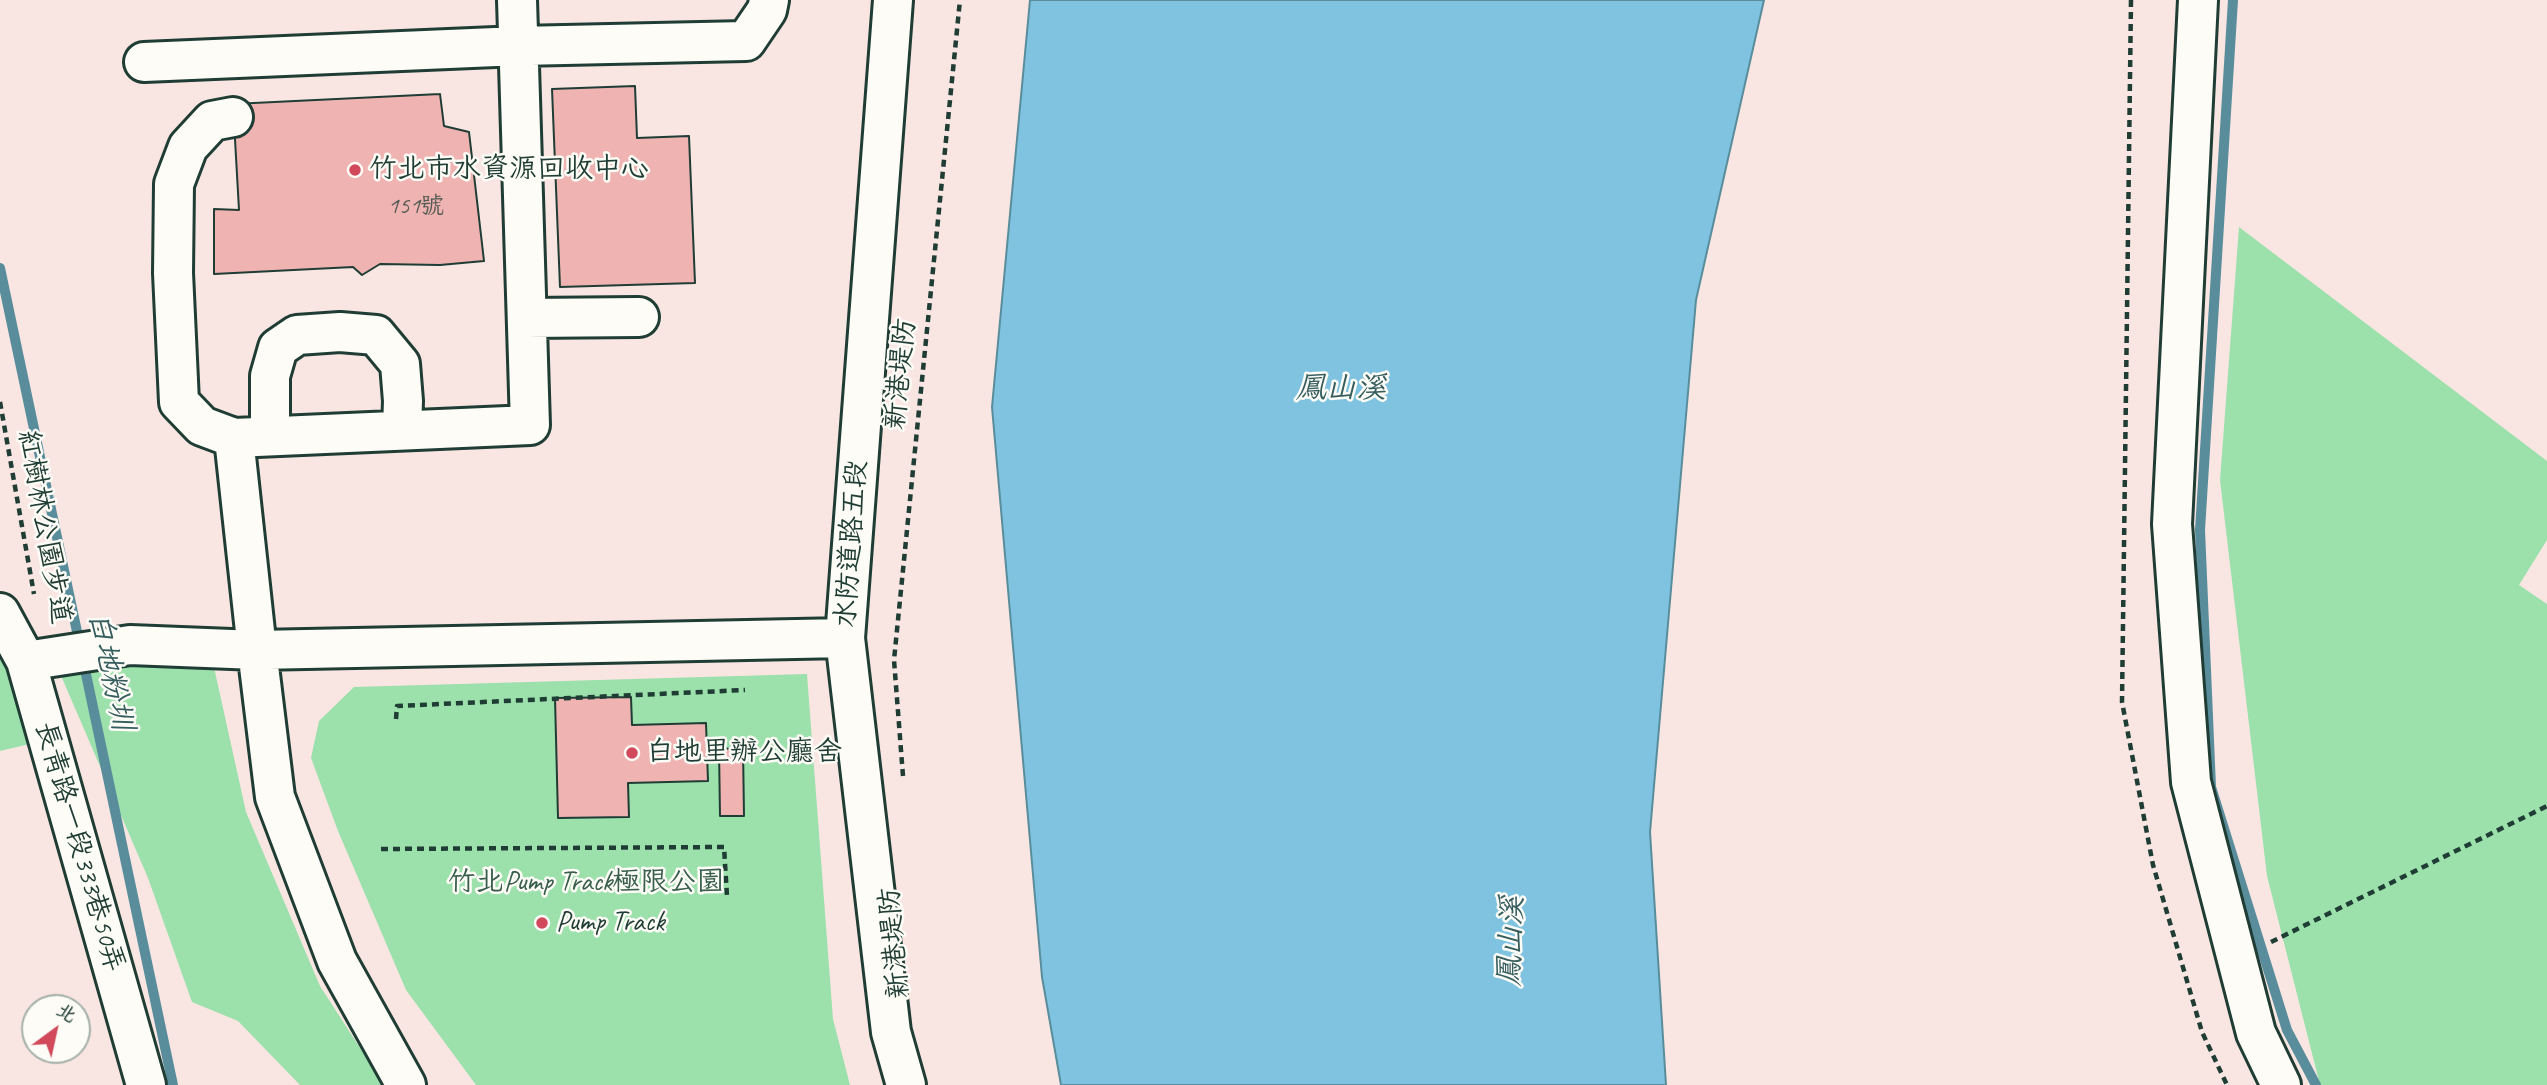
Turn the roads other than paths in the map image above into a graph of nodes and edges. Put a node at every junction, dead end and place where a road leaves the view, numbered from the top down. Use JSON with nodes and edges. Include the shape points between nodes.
{"nodes":[{"id":1,"x":517,"y":0,"type":"edge"},
{"id":2,"x":769,"y":0,"type":"edge"},
{"id":3,"x":893,"y":0,"type":"edge"},
{"id":4,"x":2199,"y":0,"type":"edge"},
{"id":5,"x":519,"y":46,"type":"junction"},
{"id":6,"x":144,"y":62,"type":"dead end"},
{"id":7,"x":233,"y":117,"type":"dead end"},
{"id":8,"x":639,"y":317,"type":"dead end"},
{"id":9,"x":527,"y":318,"type":"junction"},
{"id":10,"x":402,"y":429,"type":"junction"},
{"id":11,"x":252,"y":437,"type":"junction"},
{"id":12,"x":0,"y":613,"type":"edge"},
{"id":13,"x":845,"y":638,"type":"junction"},
{"id":14,"x":257,"y":649,"type":"junction"},
{"id":15,"x":36,"y":660,"type":"junction"},
{"id":16,"x":146,"y":1085,"type":"edge"},
{"id":17,"x":406,"y":1085,"type":"edge"},
{"id":18,"x":906,"y":1085,"type":"edge"},
{"id":19,"x":2281,"y":1085,"type":"edge"}],
"edges":[{"from":1,"to":5,"type":"street"},
{"from":2,"to":5,"type":"street","via":[[746,41]]},
{"from":3,"to":13,"type":"street","name":"水防道路五段"},
{"from":4,"to":19,"type":"street","via":[[2172,524],[2191,782],[2256,1033]]},
{"from":5,"to":6,"type":"street"},
{"from":5,"to":9,"type":"street"},
{"from":7,"to":11,"type":"street","via":[[212,121],[188,147],[174,184],[179,402],[202,426]]},
{"from":8,"to":9,"type":"street"},
{"from":9,"to":10,"type":"street","via":[[530,425]]},
{"from":10,"to":11,"type":"street"},
{"from":10,"to":11,"type":"street","via":[[400,364],[376,335],[340,332],[297,335],[278,348]]},
{"from":11,"to":14,"type":"street"},
{"from":12,"to":15,"type":"street","name":"長青路一段333巷50弄"},
{"from":13,"to":14,"type":"street"},
{"from":13,"to":18,"type":"street","name":"水防道路五段","via":[[891,1032]]},
{"from":14,"to":15,"type":"street","via":[[130,645]]},
{"from":14,"to":17,"type":"street","via":[[275,797],[337,961]]},
{"from":15,"to":16,"type":"street","name":"長青路一段333巷50弄"}]}
